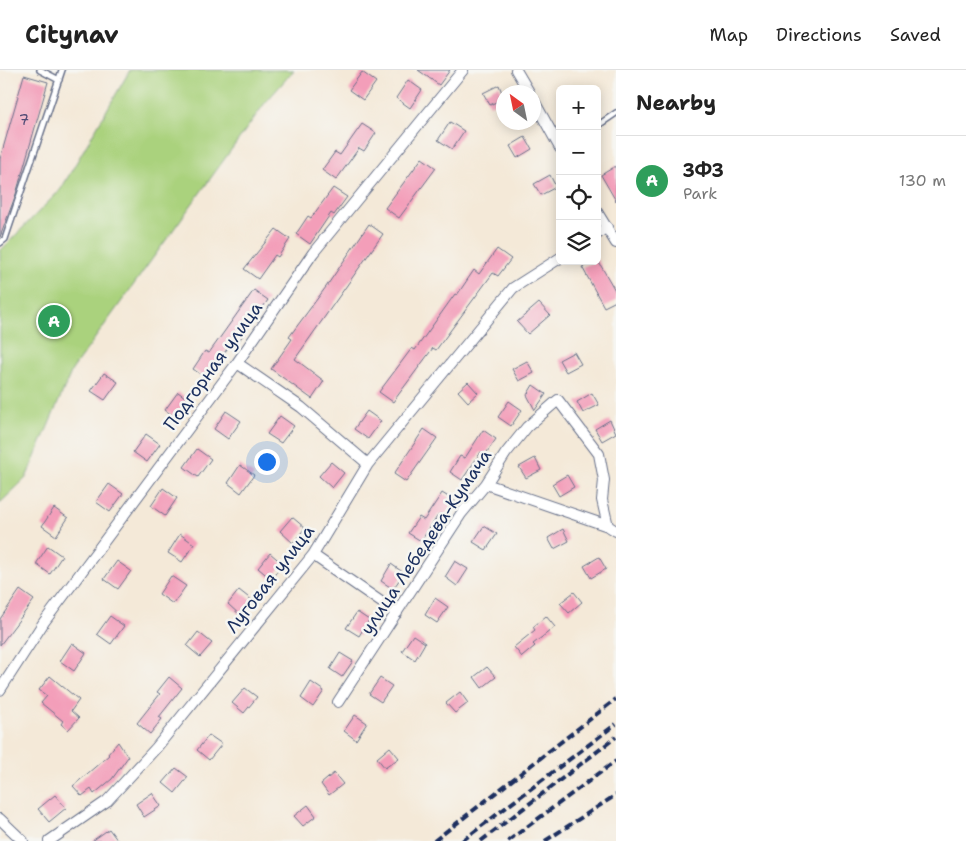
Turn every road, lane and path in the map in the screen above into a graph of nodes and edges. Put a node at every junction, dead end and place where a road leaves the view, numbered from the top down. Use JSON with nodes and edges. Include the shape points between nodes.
{"nodes":[{"id":1,"x":40,"y":70,"type":"edge"},
{"id":2,"x":62,"y":70,"type":"edge"},
{"id":3,"x":464,"y":70,"type":"edge"},
{"id":4,"x":516,"y":70,"type":"edge"},
{"id":5,"x":59,"y":80,"type":"junction"},
{"id":6,"x":525,"y":85,"type":"edge"},
{"id":7,"x":616,"y":113,"type":"edge"},
{"id":8,"x":541,"y":114,"type":"edge"},
{"id":9,"x":601,"y":123,"type":"edge"},
{"id":10,"x":556,"y":141,"type":"edge"},
{"id":11,"x":601,"y":218,"type":"edge"},
{"id":12,"x":607,"y":228,"type":"junction"},
{"id":13,"x":601,"y":232,"type":"edge"},
{"id":14,"x":0,"y":243,"type":"edge"},
{"id":15,"x":616,"y":243,"type":"edge"},
{"id":16,"x":556,"y":261,"type":"edge"},
{"id":17,"x":237,"y":362,"type":"junction"},
{"id":18,"x":368,"y":464,"type":"junction"},
{"id":19,"x":486,"y":484,"type":"junction"},
{"id":20,"x":612,"y":528,"type":"edge"},
{"id":21,"x":314,"y":554,"type":"junction"},
{"id":22,"x":398,"y":613,"type":"junction"},
{"id":23,"x":0,"y":690,"type":"edge"},
{"id":24,"x":338,"y":702,"type":"dead end"},
{"id":25,"x":0,"y":819,"type":"edge"},
{"id":26,"x":23,"y":841,"type":"edge"},
{"id":27,"x":49,"y":841,"type":"edge"}],
"edges":[{"from":1,"to":5,"type":"lane"},
{"from":2,"to":5,"type":"lane"},
{"from":3,"to":17,"type":"street","name":"Подгорная улица","via":[[313,253]]},
{"from":4,"to":6,"type":"street"},
{"from":5,"to":14,"type":"lane","via":[[5,238]]},
{"from":7,"to":9,"type":"lane"},
{"from":8,"to":10,"type":"street"},
{"from":11,"to":12,"type":"street"},
{"from":12,"to":13,"type":"street"},
{"from":12,"to":15,"type":"street"},
{"from":16,"to":18,"type":"street","name":"Луговая улица","via":[[513,288]]},
{"from":17,"to":18,"type":"street","via":[[300,407]]},
{"from":17,"to":23,"type":"street","name":"Подгорная улица","via":[[44,622]]},
{"from":18,"to":21,"type":"street","name":"Луговая улица"},
{"from":19,"to":20,"type":"street"},
{"from":19,"to":20,"type":"street","name":"улица Лебедева-Кумача","via":[[527,427],[558,400],[599,454],[604,480],[602,500]]},
{"from":19,"to":22,"type":"street","name":"улица Лебедева-Кумача","via":[[428,561]]},
{"from":21,"to":22,"type":"street"},
{"from":21,"to":27,"type":"street","name":"Луговая улица","via":[[156,748],[107,801]]},
{"from":22,"to":24,"type":"street","name":"улица Лебедева-Кумача"},
{"from":25,"to":26,"type":"street"}]}
